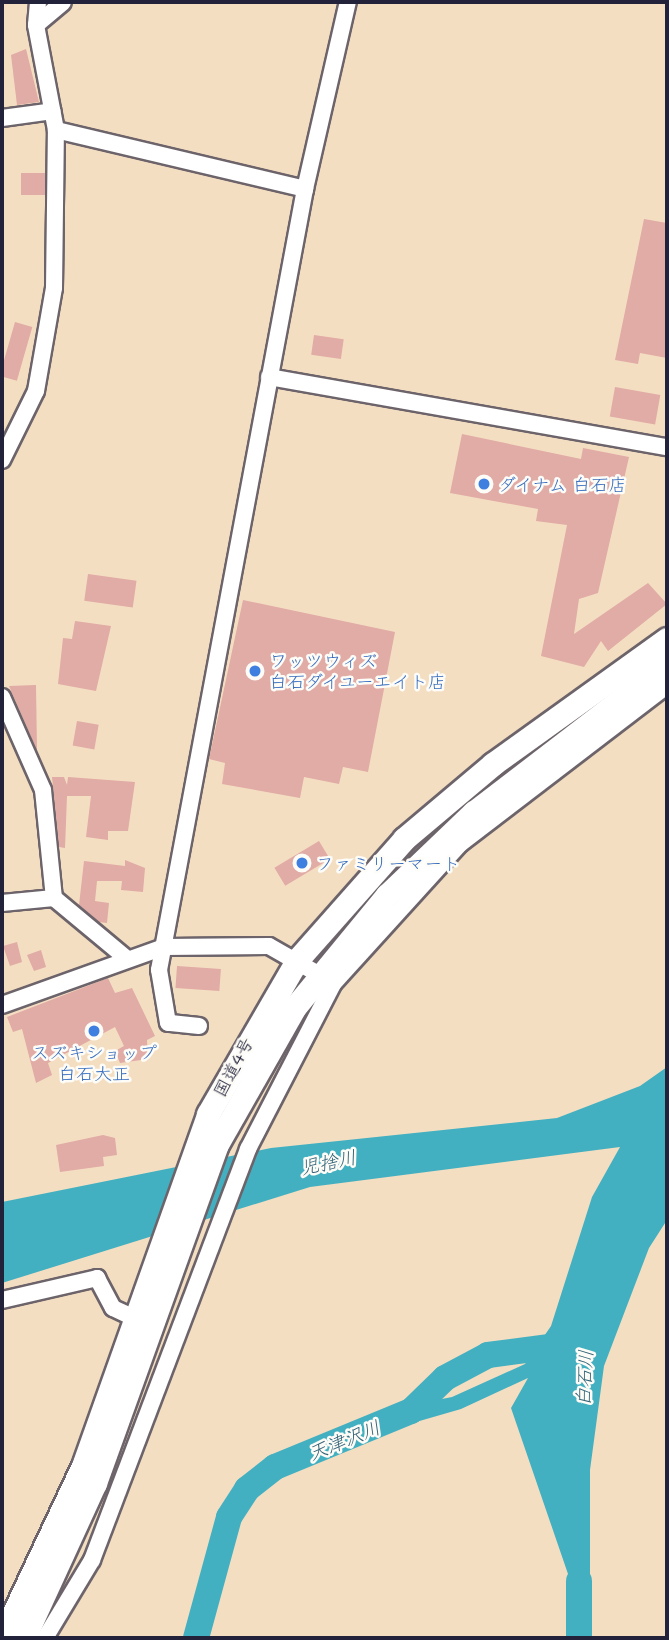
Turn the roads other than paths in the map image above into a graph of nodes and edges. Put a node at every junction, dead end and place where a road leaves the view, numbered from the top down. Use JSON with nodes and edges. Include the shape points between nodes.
{"nodes":[{"id":1,"x":38,"y":2,"type":"edge"},
{"id":2,"x":64,"y":2,"type":"edge"},
{"id":3,"x":348,"y":2,"type":"edge"},
{"id":4,"x":36,"y":25,"type":"junction"},
{"id":5,"x":53,"y":111,"type":"junction"},
{"id":6,"x":2,"y":118,"type":"edge"},
{"id":7,"x":56,"y":130,"type":"junction"},
{"id":8,"x":305,"y":189,"type":"junction"},
{"id":9,"x":269,"y":377,"type":"junction"},
{"id":10,"x":6,"y":440,"type":"edge"},
{"id":11,"x":667,"y":447,"type":"edge"},
{"id":12,"x":2,"y":460,"type":"edge"},
{"id":13,"x":667,"y":639,"type":"edge"},
{"id":14,"x":667,"y":664,"type":"edge"},
{"id":15,"x":667,"y":686,"type":"edge"},
{"id":16,"x":2,"y":697,"type":"edge"},
{"id":17,"x":54,"y":898,"type":"junction"},
{"id":18,"x":2,"y":903,"type":"edge"},
{"id":19,"x":164,"y":947,"type":"junction"},
{"id":20,"x":126,"y":958,"type":"junction"},
{"id":21,"x":298,"y":959,"type":"junction"},
{"id":22,"x":318,"y":974,"type":"junction"},
{"id":23,"x":2,"y":1005,"type":"edge"},
{"id":24,"x":199,"y":1026,"type":"dead end"},
{"id":25,"x":205,"y":1147,"type":"junction"},
{"id":26,"x":152,"y":1288,"type":"junction"},
{"id":27,"x":2,"y":1300,"type":"edge"},
{"id":28,"x":132,"y":1317,"type":"junction"},
{"id":29,"x":2,"y":1638,"type":"edge"},
{"id":30,"x":24,"y":1638,"type":"edge"},
{"id":31,"x":45,"y":1638,"type":"edge"}],
"edges":[{"from":1,"to":4,"type":"street"},
{"from":2,"to":4,"type":"street"},
{"from":3,"to":8,"type":"street"},
{"from":4,"to":5,"type":"street"},
{"from":5,"to":6,"type":"street"},
{"from":5,"to":7,"type":"street"},
{"from":7,"to":8,"type":"street"},
{"from":7,"to":10,"type":"street","via":[[47,344],[36,391]]},
{"from":8,"to":9,"type":"street"},
{"from":9,"to":11,"type":"street"},
{"from":9,"to":19,"type":"street"},
{"from":10,"to":12,"type":"street"},
{"from":13,"to":21,"type":"highway","name":"国道4号","via":[[493,764],[404,839]]},
{"from":14,"to":22,"type":"highway","name":"国道4号","via":[[474,812]]},
{"from":15,"to":31,"type":"street","via":[[505,807],[390,916],[333,984],[248,1149],[206,1246],[92,1560]]},
{"from":16,"to":17,"type":"street","via":[[43,790]]},
{"from":17,"to":18,"type":"street"},
{"from":17,"to":20,"type":"street"},
{"from":19,"to":20,"type":"street"},
{"from":19,"to":21,"type":"street","via":[[269,946]]},
{"from":19,"to":24,"type":"street","via":[[159,970],[168,1023]]},
{"from":20,"to":23,"type":"street"},
{"from":21,"to":22,"type":"street"},
{"from":21,"to":25,"type":"highway","name":"国道4号","via":[[241,1049]]},
{"from":22,"to":25,"type":"highway","name":"国道4号"},
{"from":25,"to":26,"type":"highway","name":"国道4号"},
{"from":26,"to":28,"type":"highway","name":"国道4号"},
{"from":26,"to":30,"type":"highway","name":"国道4号","via":[[96,1483]]},
{"from":27,"to":28,"type":"street","via":[[97,1278],[113,1308]]},
{"from":28,"to":29,"type":"highway","name":"国道4号","via":[[54,1539]]}]}
